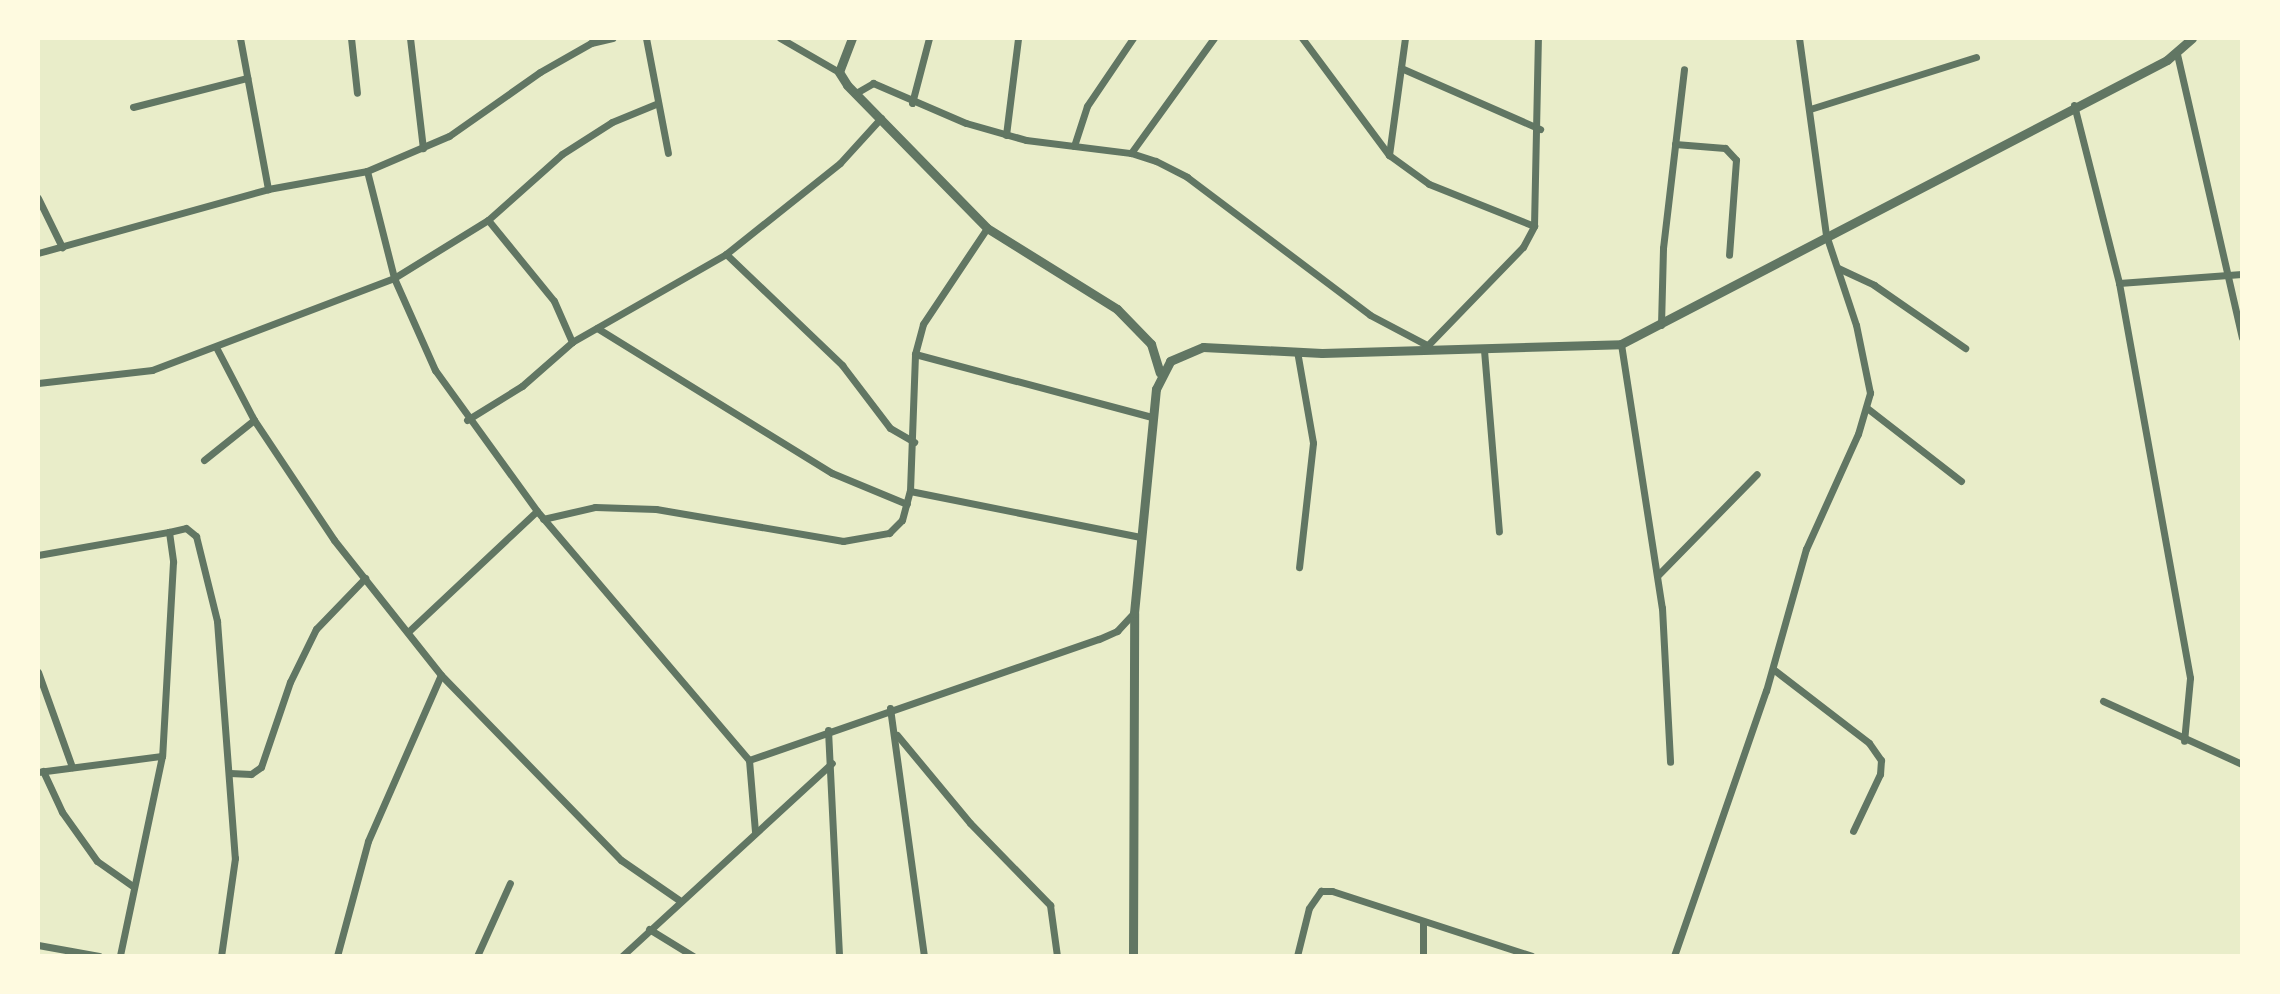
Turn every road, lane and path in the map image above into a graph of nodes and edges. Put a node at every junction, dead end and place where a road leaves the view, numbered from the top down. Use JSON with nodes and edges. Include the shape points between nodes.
{"nodes":[{"id":1,"x":240,"y":38,"type":"edge"},
{"id":2,"x":351,"y":38,"type":"edge"},
{"id":3,"x":410,"y":38,"type":"edge"},
{"id":4,"x":612,"y":38,"type":"edge"},
{"id":5,"x":646,"y":38,"type":"edge"},
{"id":6,"x":780,"y":38,"type":"edge"},
{"id":7,"x":852,"y":38,"type":"edge"},
{"id":8,"x":929,"y":38,"type":"edge"},
{"id":9,"x":1018,"y":38,"type":"edge"},
{"id":10,"x":1133,"y":38,"type":"edge"},
{"id":11,"x":1214,"y":38,"type":"edge"},
{"id":12,"x":1302,"y":38,"type":"edge"},
{"id":13,"x":1405,"y":38,"type":"edge"},
{"id":14,"x":1538,"y":38,"type":"edge"},
{"id":15,"x":1799,"y":38,"type":"edge"},
{"id":16,"x":2192,"y":38,"type":"edge"},
{"id":17,"x":2177,"y":54,"type":"junction"},
{"id":18,"x":1976,"y":57,"type":"dead end"},
{"id":19,"x":1401,"y":68,"type":"junction"},
{"id":20,"x":1684,"y":69,"type":"dead end"},
{"id":21,"x":839,"y":72,"type":"junction"},
{"id":22,"x":247,"y":78,"type":"junction"},
{"id":23,"x":357,"y":93,"type":"dead end"},
{"id":24,"x":856,"y":93,"type":"junction"},
{"id":25,"x":912,"y":103,"type":"junction"},
{"id":26,"x":656,"y":104,"type":"junction"},
{"id":27,"x":2074,"y":105,"type":"junction"},
{"id":28,"x":133,"y":107,"type":"dead end"},
{"id":29,"x":1810,"y":109,"type":"junction"},
{"id":30,"x":881,"y":118,"type":"junction"},
{"id":31,"x":1540,"y":129,"type":"junction"},
{"id":32,"x":1006,"y":135,"type":"junction"},
{"id":33,"x":1675,"y":144,"type":"junction"},
{"id":34,"x":1074,"y":146,"type":"junction"},
{"id":35,"x":423,"y":148,"type":"junction"},
{"id":36,"x":668,"y":153,"type":"dead end"},
{"id":37,"x":1131,"y":153,"type":"junction"},
{"id":38,"x":1389,"y":155,"type":"junction"},
{"id":39,"x":367,"y":171,"type":"junction"},
{"id":40,"x":268,"y":189,"type":"junction"},
{"id":41,"x":38,"y":198,"type":"edge"},
{"id":42,"x":488,"y":220,"type":"junction"},
{"id":43,"x":1534,"y":226,"type":"junction"},
{"id":44,"x":987,"y":228,"type":"junction"},
{"id":45,"x":1826,"y":235,"type":"junction"},
{"id":46,"x":62,"y":247,"type":"junction"},
{"id":47,"x":38,"y":253,"type":"edge"},
{"id":48,"x":726,"y":254,"type":"junction"},
{"id":49,"x":1729,"y":255,"type":"dead end"},
{"id":50,"x":1838,"y":268,"type":"junction"},
{"id":51,"x":2242,"y":274,"type":"edge"},
{"id":52,"x":2230,"y":275,"type":"junction"},
{"id":53,"x":394,"y":278,"type":"junction"},
{"id":54,"x":2119,"y":283,"type":"junction"},
{"id":55,"x":1661,"y":327,"type":"junction"},
{"id":56,"x":597,"y":328,"type":"junction"},
{"id":57,"x":2242,"y":338,"type":"edge"},
{"id":58,"x":572,"y":342,"type":"junction"},
{"id":59,"x":1621,"y":344,"type":"junction"},
{"id":60,"x":1424,"y":348,"type":"junction"},
{"id":61,"x":1965,"y":348,"type":"dead end"},
{"id":62,"x":217,"y":349,"type":"junction"},
{"id":63,"x":1484,"y":350,"type":"junction"},
{"id":64,"x":1297,"y":351,"type":"junction"},
{"id":65,"x":915,"y":354,"type":"junction"},
{"id":66,"x":1160,"y":373,"type":"junction"},
{"id":67,"x":38,"y":383,"type":"edge"},
{"id":68,"x":1867,"y":408,"type":"junction"},
{"id":69,"x":1152,"y":417,"type":"junction"},
{"id":70,"x":254,"y":420,"type":"junction"},
{"id":71,"x":467,"y":420,"type":"junction"},
{"id":72,"x":914,"y":442,"type":"junction"},
{"id":73,"x":204,"y":460,"type":"dead end"},
{"id":74,"x":1757,"y":474,"type":"dead end"},
{"id":75,"x":1961,"y":481,"type":"dead end"},
{"id":76,"x":910,"y":491,"type":"junction"},
{"id":77,"x":907,"y":504,"type":"junction"},
{"id":78,"x":537,"y":511,"type":"junction"},
{"id":79,"x":543,"y":519,"type":"junction"},
{"id":80,"x":1499,"y":531,"type":"dead end"},
{"id":81,"x":169,"y":532,"type":"junction"},
{"id":82,"x":1140,"y":537,"type":"junction"},
{"id":83,"x":38,"y":555,"type":"edge"},
{"id":84,"x":1299,"y":567,"type":"dead end"},
{"id":85,"x":1658,"y":575,"type":"junction"},
{"id":86,"x":365,"y":578,"type":"junction"},
{"id":87,"x":1134,"y":613,"type":"junction"},
{"id":88,"x":409,"y":631,"type":"junction"},
{"id":89,"x":1773,"y":669,"type":"junction"},
{"id":90,"x":38,"y":672,"type":"edge"},
{"id":91,"x":441,"y":675,"type":"junction"},
{"id":92,"x":2103,"y":701,"type":"dead end"},
{"id":93,"x":890,"y":708,"type":"junction"},
{"id":94,"x":828,"y":730,"type":"junction"},
{"id":95,"x":897,"y":735,"type":"junction"},
{"id":96,"x":2184,"y":741,"type":"junction"},
{"id":97,"x":162,"y":756,"type":"junction"},
{"id":98,"x":749,"y":760,"type":"junction"},
{"id":99,"x":1670,"y":762,"type":"dead end"},
{"id":100,"x":832,"y":763,"type":"junction"},
{"id":101,"x":2242,"y":764,"type":"edge"},
{"id":102,"x":72,"y":767,"type":"junction"},
{"id":103,"x":40,"y":772,"type":"edge"},
{"id":104,"x":230,"y":773,"type":"junction"},
{"id":105,"x":1853,"y":831,"type":"dead end"},
{"id":106,"x":755,"y":832,"type":"junction"},
{"id":107,"x":510,"y":883,"type":"dead end"},
{"id":108,"x":134,"y":887,"type":"junction"},
{"id":109,"x":679,"y":900,"type":"junction"},
{"id":110,"x":1423,"y":923,"type":"junction"},
{"id":111,"x":649,"y":929,"type":"junction"},
{"id":112,"x":38,"y":945,"type":"edge"},
{"id":113,"x":99,"y":956,"type":"edge"},
{"id":114,"x":120,"y":956,"type":"edge"},
{"id":115,"x":221,"y":956,"type":"edge"},
{"id":116,"x":337,"y":956,"type":"edge"},
{"id":117,"x":477,"y":956,"type":"edge"},
{"id":118,"x":622,"y":956,"type":"edge"},
{"id":119,"x":693,"y":956,"type":"edge"},
{"id":120,"x":839,"y":956,"type":"edge"},
{"id":121,"x":924,"y":956,"type":"edge"},
{"id":122,"x":1057,"y":956,"type":"edge"},
{"id":123,"x":1133,"y":956,"type":"edge"},
{"id":124,"x":1297,"y":956,"type":"edge"},
{"id":125,"x":1423,"y":956,"type":"edge"},
{"id":126,"x":1532,"y":956,"type":"edge"},
{"id":127,"x":1674,"y":956,"type":"edge"}],
"edges":[{"from":1,"to":22,"type":"street"},
{"from":2,"to":23,"type":"street"},
{"from":3,"to":35,"type":"street"},
{"from":4,"to":35,"type":"street","via":[[591,43],[540,72],[484,114]]},
{"from":5,"to":26,"type":"street"},
{"from":6,"to":21,"type":"street"},
{"from":7,"to":21,"type":"street"},
{"from":8,"to":25,"type":"street"},
{"from":9,"to":32,"type":"street"},
{"from":10,"to":34,"type":"street","via":[[1087,106]]},
{"from":11,"to":37,"type":"street"},
{"from":12,"to":38,"type":"street"},
{"from":13,"to":19,"type":"street"},
{"from":14,"to":31,"type":"street"},
{"from":15,"to":29,"type":"street"},
{"from":16,"to":17,"type":"street"},
{"from":17,"to":27,"type":"street"},
{"from":17,"to":52,"type":"street"},
{"from":18,"to":29,"type":"street"},
{"from":19,"to":31,"type":"street"},
{"from":19,"to":38,"type":"street"},
{"from":20,"to":33,"type":"street"},
{"from":21,"to":24,"type":"street"},
{"from":22,"to":28,"type":"street"},
{"from":22,"to":40,"type":"street"},
{"from":24,"to":25,"type":"street","via":[[873,83]]},
{"from":24,"to":30,"type":"street"},
{"from":25,"to":32,"type":"street"},
{"from":26,"to":36,"type":"street"},
{"from":26,"to":42,"type":"street","via":[[612,122],[562,154]]},
{"from":27,"to":45,"type":"street"},
{"from":27,"to":54,"type":"street"},
{"from":29,"to":45,"type":"street"},
{"from":30,"to":44,"type":"street"},
{"from":30,"to":48,"type":"street","via":[[840,163]]},
{"from":31,"to":43,"type":"street"},
{"from":32,"to":34,"type":"street"},
{"from":33,"to":49,"type":"street","via":[[1725,148],[1736,160]]},
{"from":33,"to":55,"type":"street","via":[[1663,248]]},
{"from":34,"to":37,"type":"street"},
{"from":35,"to":39,"type":"street"},
{"from":37,"to":60,"type":"street","via":[[1187,177],[1332,289]]},
{"from":38,"to":43,"type":"street","via":[[1429,184]]},
{"from":39,"to":40,"type":"street"},
{"from":39,"to":53,"type":"street"},
{"from":40,"to":46,"type":"street"},
{"from":41,"to":46,"type":"street"},
{"from":42,"to":53,"type":"street"},
{"from":42,"to":58,"type":"street","via":[[554,301]]},
{"from":43,"to":60,"type":"street","via":[[1497,276]]},
{"from":44,"to":65,"type":"street","via":[[940,293]]},
{"from":44,"to":66,"type":"street","via":[[1117,309],[1151,344]]},
{"from":45,"to":50,"type":"street"},
{"from":45,"to":55,"type":"street"},
{"from":46,"to":47,"type":"street"},
{"from":48,"to":56,"type":"street"},
{"from":48,"to":72,"type":"street","via":[[842,365],[890,428]]},
{"from":50,"to":61,"type":"street","via":[[1874,285]]},
{"from":50,"to":68,"type":"street","via":[[1865,360]]},
{"from":51,"to":52,"type":"street"},
{"from":52,"to":54,"type":"street"},
{"from":52,"to":57,"type":"street"},
{"from":53,"to":62,"type":"street"},
{"from":53,"to":71,"type":"street","via":[[435,370]]},
{"from":54,"to":96,"type":"street","via":[[2190,678]]},
{"from":55,"to":59,"type":"street"},
{"from":56,"to":58,"type":"street"},
{"from":56,"to":77,"type":"street","via":[[832,473]]},
{"from":58,"to":71,"type":"street","via":[[522,386]]},
{"from":59,"to":63,"type":"street"},
{"from":59,"to":85,"type":"street"},
{"from":60,"to":63,"type":"street"},
{"from":60,"to":64,"type":"street"},
{"from":62,"to":67,"type":"street","via":[[152,370]]},
{"from":62,"to":70,"type":"street"},
{"from":63,"to":80,"type":"street"},
{"from":64,"to":66,"type":"street","via":[[1203,347],[1184,352]]},
{"from":64,"to":84,"type":"street","via":[[1313,443]]},
{"from":65,"to":69,"type":"street"},
{"from":65,"to":72,"type":"street"},
{"from":66,"to":69,"type":"street"},
{"from":68,"to":75,"type":"street"},
{"from":68,"to":89,"type":"street","via":[[1806,549]]},
{"from":69,"to":82,"type":"street"},
{"from":70,"to":73,"type":"street"},
{"from":70,"to":86,"type":"street"},
{"from":71,"to":78,"type":"street"},
{"from":72,"to":76,"type":"street"},
{"from":74,"to":85,"type":"street"},
{"from":76,"to":77,"type":"street"},
{"from":76,"to":82,"type":"street"},
{"from":77,"to":79,"type":"street","via":[[889,533],[843,541],[656,509],[595,507]]},
{"from":78,"to":79,"type":"street"},
{"from":78,"to":88,"type":"street"},
{"from":79,"to":98,"type":"street","via":[[731,732]]},
{"from":81,"to":83,"type":"street"},
{"from":81,"to":97,"type":"street","via":[[173,562]]},
{"from":81,"to":104,"type":"street","via":[[191,530],[209,583]]},
{"from":82,"to":87,"type":"street"},
{"from":85,"to":99,"type":"street"},
{"from":86,"to":88,"type":"street"},
{"from":86,"to":104,"type":"street","via":[[316,629],[290,682],[261,767],[251,774]]},
{"from":87,"to":93,"type":"street","via":[[1117,631],[1099,639]]},
{"from":87,"to":123,"type":"street"},
{"from":88,"to":91,"type":"street"},
{"from":89,"to":105,"type":"street","via":[[1869,743],[1881,760],[1880,774]]},
{"from":89,"to":127,"type":"street"},
{"from":90,"to":102,"type":"street"},
{"from":91,"to":109,"type":"street","via":[[621,860]]},
{"from":91,"to":116,"type":"street","via":[[368,841]]},
{"from":92,"to":96,"type":"street"},
{"from":93,"to":94,"type":"street"},
{"from":93,"to":95,"type":"street"},
{"from":94,"to":98,"type":"street"},
{"from":94,"to":100,"type":"street"},
{"from":95,"to":121,"type":"street"},
{"from":95,"to":122,"type":"street","via":[[970,823],[1050,905]]},
{"from":96,"to":101,"type":"street"},
{"from":97,"to":102,"type":"street"},
{"from":97,"to":108,"type":"street"},
{"from":98,"to":106,"type":"street"},
{"from":100,"to":106,"type":"street"},
{"from":100,"to":120,"type":"street"},
{"from":102,"to":103,"type":"street"},
{"from":103,"to":108,"type":"street","via":[[97,861]]},
{"from":104,"to":115,"type":"street","via":[[235,858]]},
{"from":106,"to":109,"type":"street"},
{"from":107,"to":117,"type":"street"},
{"from":108,"to":114,"type":"street"},
{"from":109,"to":111,"type":"street"},
{"from":110,"to":124,"type":"street","via":[[1321,891],[1309,908]]},
{"from":110,"to":125,"type":"street"},
{"from":110,"to":126,"type":"street"},
{"from":111,"to":118,"type":"street"},
{"from":111,"to":119,"type":"street"},
{"from":112,"to":113,"type":"street"}]}
